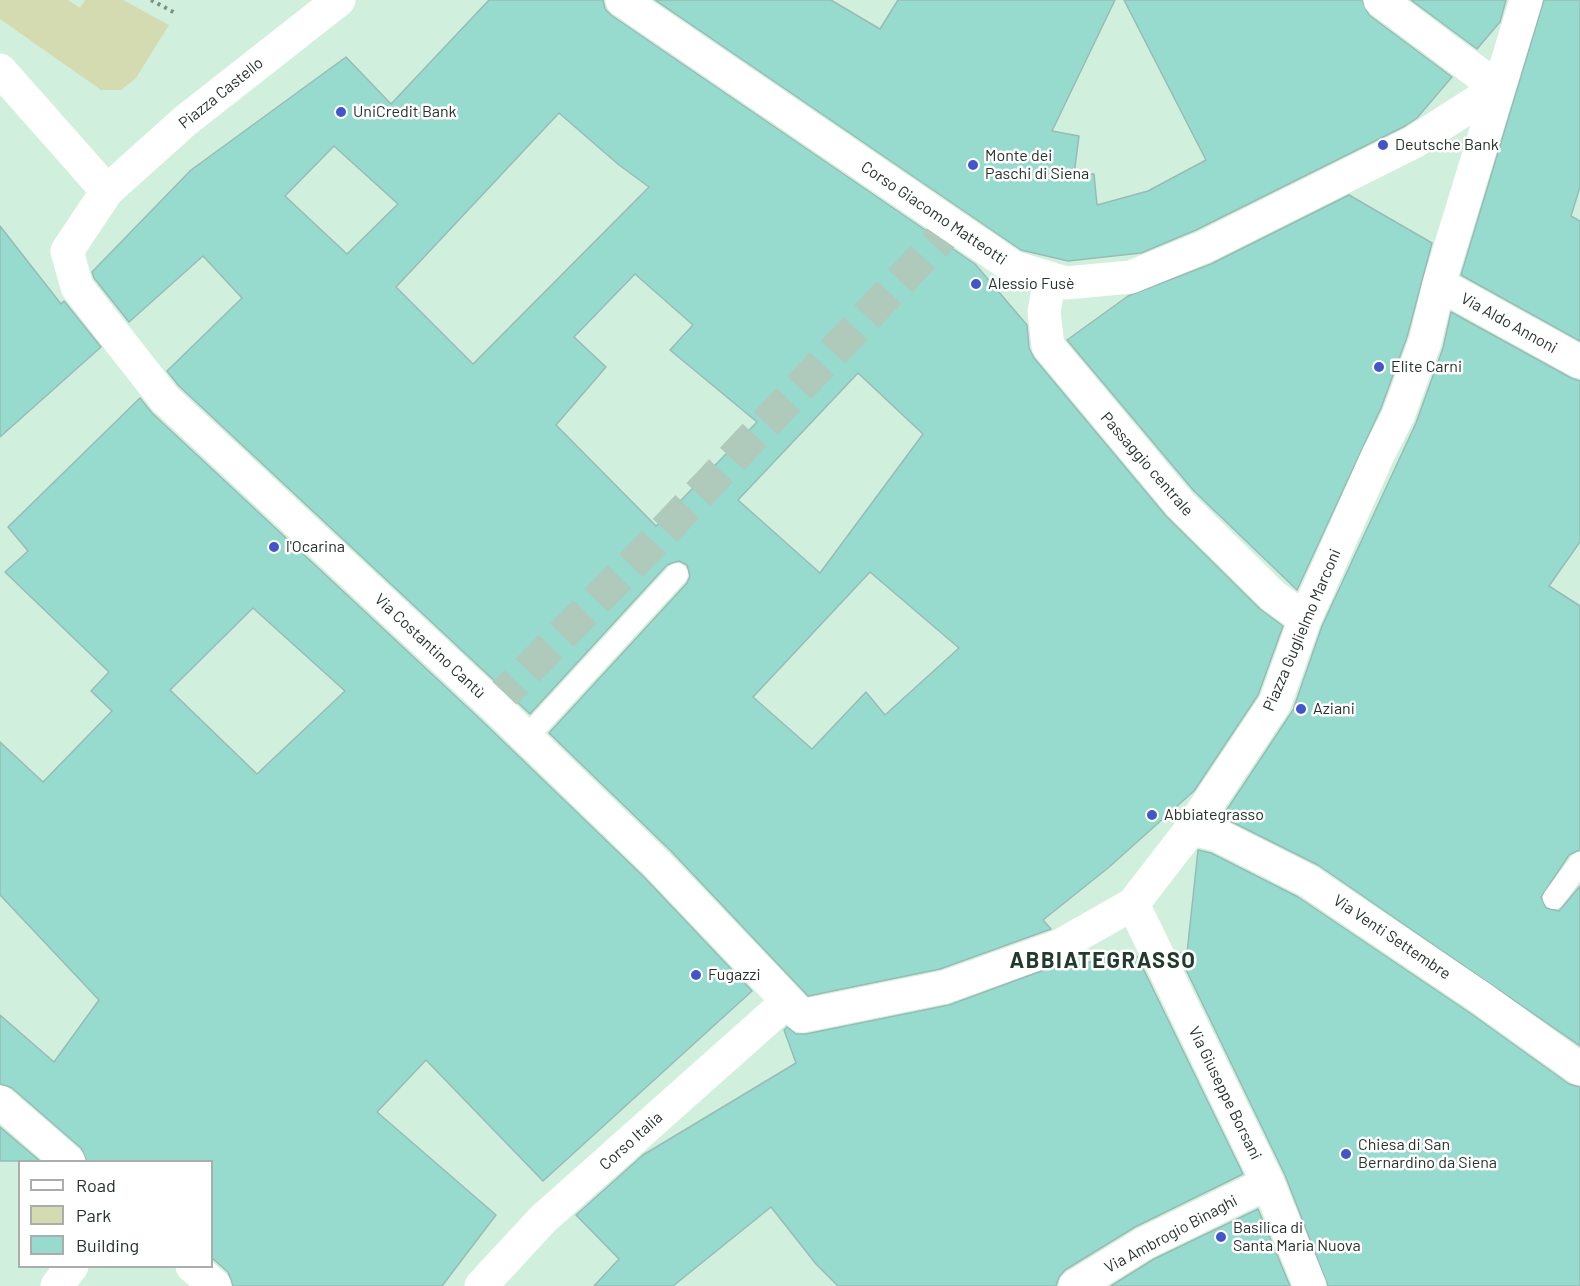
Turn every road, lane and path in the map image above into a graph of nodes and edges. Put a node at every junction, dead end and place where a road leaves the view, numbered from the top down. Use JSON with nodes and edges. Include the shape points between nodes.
{"nodes":[{"id":1,"x":151,"y":0,"type":"edge"},
{"id":2,"x":339,"y":0,"type":"edge"},
{"id":3,"x":622,"y":0,"type":"edge"},
{"id":4,"x":1380,"y":0,"type":"edge"},
{"id":5,"x":1526,"y":0,"type":"edge"},
{"id":6,"x":177,"y":14,"type":"dead end"},
{"id":7,"x":0,"y":70,"type":"edge"},
{"id":8,"x":1498,"y":88,"type":"junction"},
{"id":9,"x":108,"y":191,"type":"junction"},
{"id":10,"x":1050,"y":278,"type":"junction"},
{"id":11,"x":1439,"y":284,"type":"junction"},
{"id":12,"x":77,"y":287,"type":"joint"},
{"id":13,"x":1580,"y":362,"type":"edge"},
{"id":14,"x":677,"y":574,"type":"dead end"},
{"id":15,"x":1305,"y":619,"type":"junction"},
{"id":16,"x":526,"y":738,"type":"junction"},
{"id":17,"x":1191,"y":829,"type":"junction"},
{"id":18,"x":1580,"y":863,"type":"edge"},
{"id":19,"x":1554,"y":898,"type":"dead end"},
{"id":20,"x":1133,"y":904,"type":"junction"},
{"id":21,"x":788,"y":1001,"type":"junction"},
{"id":22,"x":1580,"y":1069,"type":"edge"},
{"id":23,"x":0,"y":1102,"type":"edge"},
{"id":24,"x":68,"y":1160,"type":"edge"},
{"id":25,"x":1268,"y":1183,"type":"junction"},
{"id":26,"x":70,"y":1268,"type":"edge"},
{"id":27,"x":194,"y":1268,"type":"edge"},
{"id":28,"x":57,"y":1286,"type":"edge"},
{"id":29,"x":216,"y":1286,"type":"edge"},
{"id":30,"x":481,"y":1286,"type":"edge"},
{"id":31,"x":1076,"y":1286,"type":"edge"},
{"id":32,"x":1310,"y":1286,"type":"edge"}],
"edges":[{"from":1,"to":6,"type":"path"},
{"from":2,"to":9,"type":"street","name":"Piazza Castello","via":[[185,121]]},
{"from":3,"to":10,"type":"street","name":"Corso Giacomo Matteotti","via":[[1013,267]]},
{"from":4,"to":8,"type":"street"},
{"from":5,"to":8,"type":"street","name":"Piazza Guglielmo Marconi"},
{"from":7,"to":9,"type":"street"},
{"from":8,"to":10,"type":"street","name":"Corso Giacomo Matteotti","via":[[1414,141],[1203,247],[1131,277],[1066,283]]},
{"from":8,"to":11,"type":"street","name":"Piazza Guglielmo Marconi"},
{"from":9,"to":12,"type":"street","name":"Piazza Castello","via":[[67,250]]},
{"from":10,"to":15,"type":"street","name":"Passaggio centrale","via":[[1044,312],[1048,346],[1180,504],[1273,596]]},
{"from":11,"to":13,"type":"street","name":"Via Aldo Annoni"},
{"from":11,"to":15,"type":"street","name":"Piazza Guglielmo Marconi","via":[[1425,342],[1398,416]]},
{"from":12,"to":16,"type":"street","name":"Via Costantino Cantù","via":[[165,399]]},
{"from":14,"to":16,"type":"lane"},
{"from":15,"to":17,"type":"street","name":"Piazza Guglielmo Marconi","via":[[1275,703]]},
{"from":16,"to":21,"type":"street","name":"Via Costantino Cantù","via":[[657,864]]},
{"from":17,"to":20,"type":"street","name":"Piazza Guglielmo Marconi"},
{"from":17,"to":22,"type":"street","name":"Via Venti Settembre","via":[[1217,835],[1308,881],[1487,990]]},
{"from":18,"to":19,"type":"lane"},
{"from":20,"to":21,"type":"street","name":"Piazza Guglielmo Marconi","via":[[1059,946],[945,987],[801,1016]]},
{"from":20,"to":25,"type":"street","name":"Via Giuseppe Borsani"},
{"from":21,"to":30,"type":"street","name":"Corso Italia","via":[[543,1219]]},
{"from":23,"to":24,"type":"street"},
{"from":25,"to":31,"type":"street","name":"Via Ambrogio Binaghi","via":[[1145,1243]]},
{"from":25,"to":32,"type":"street","name":"Via Giuseppe Borsani"},
{"from":26,"to":28,"type":"street"},
{"from":27,"to":29,"type":"street"}]}
